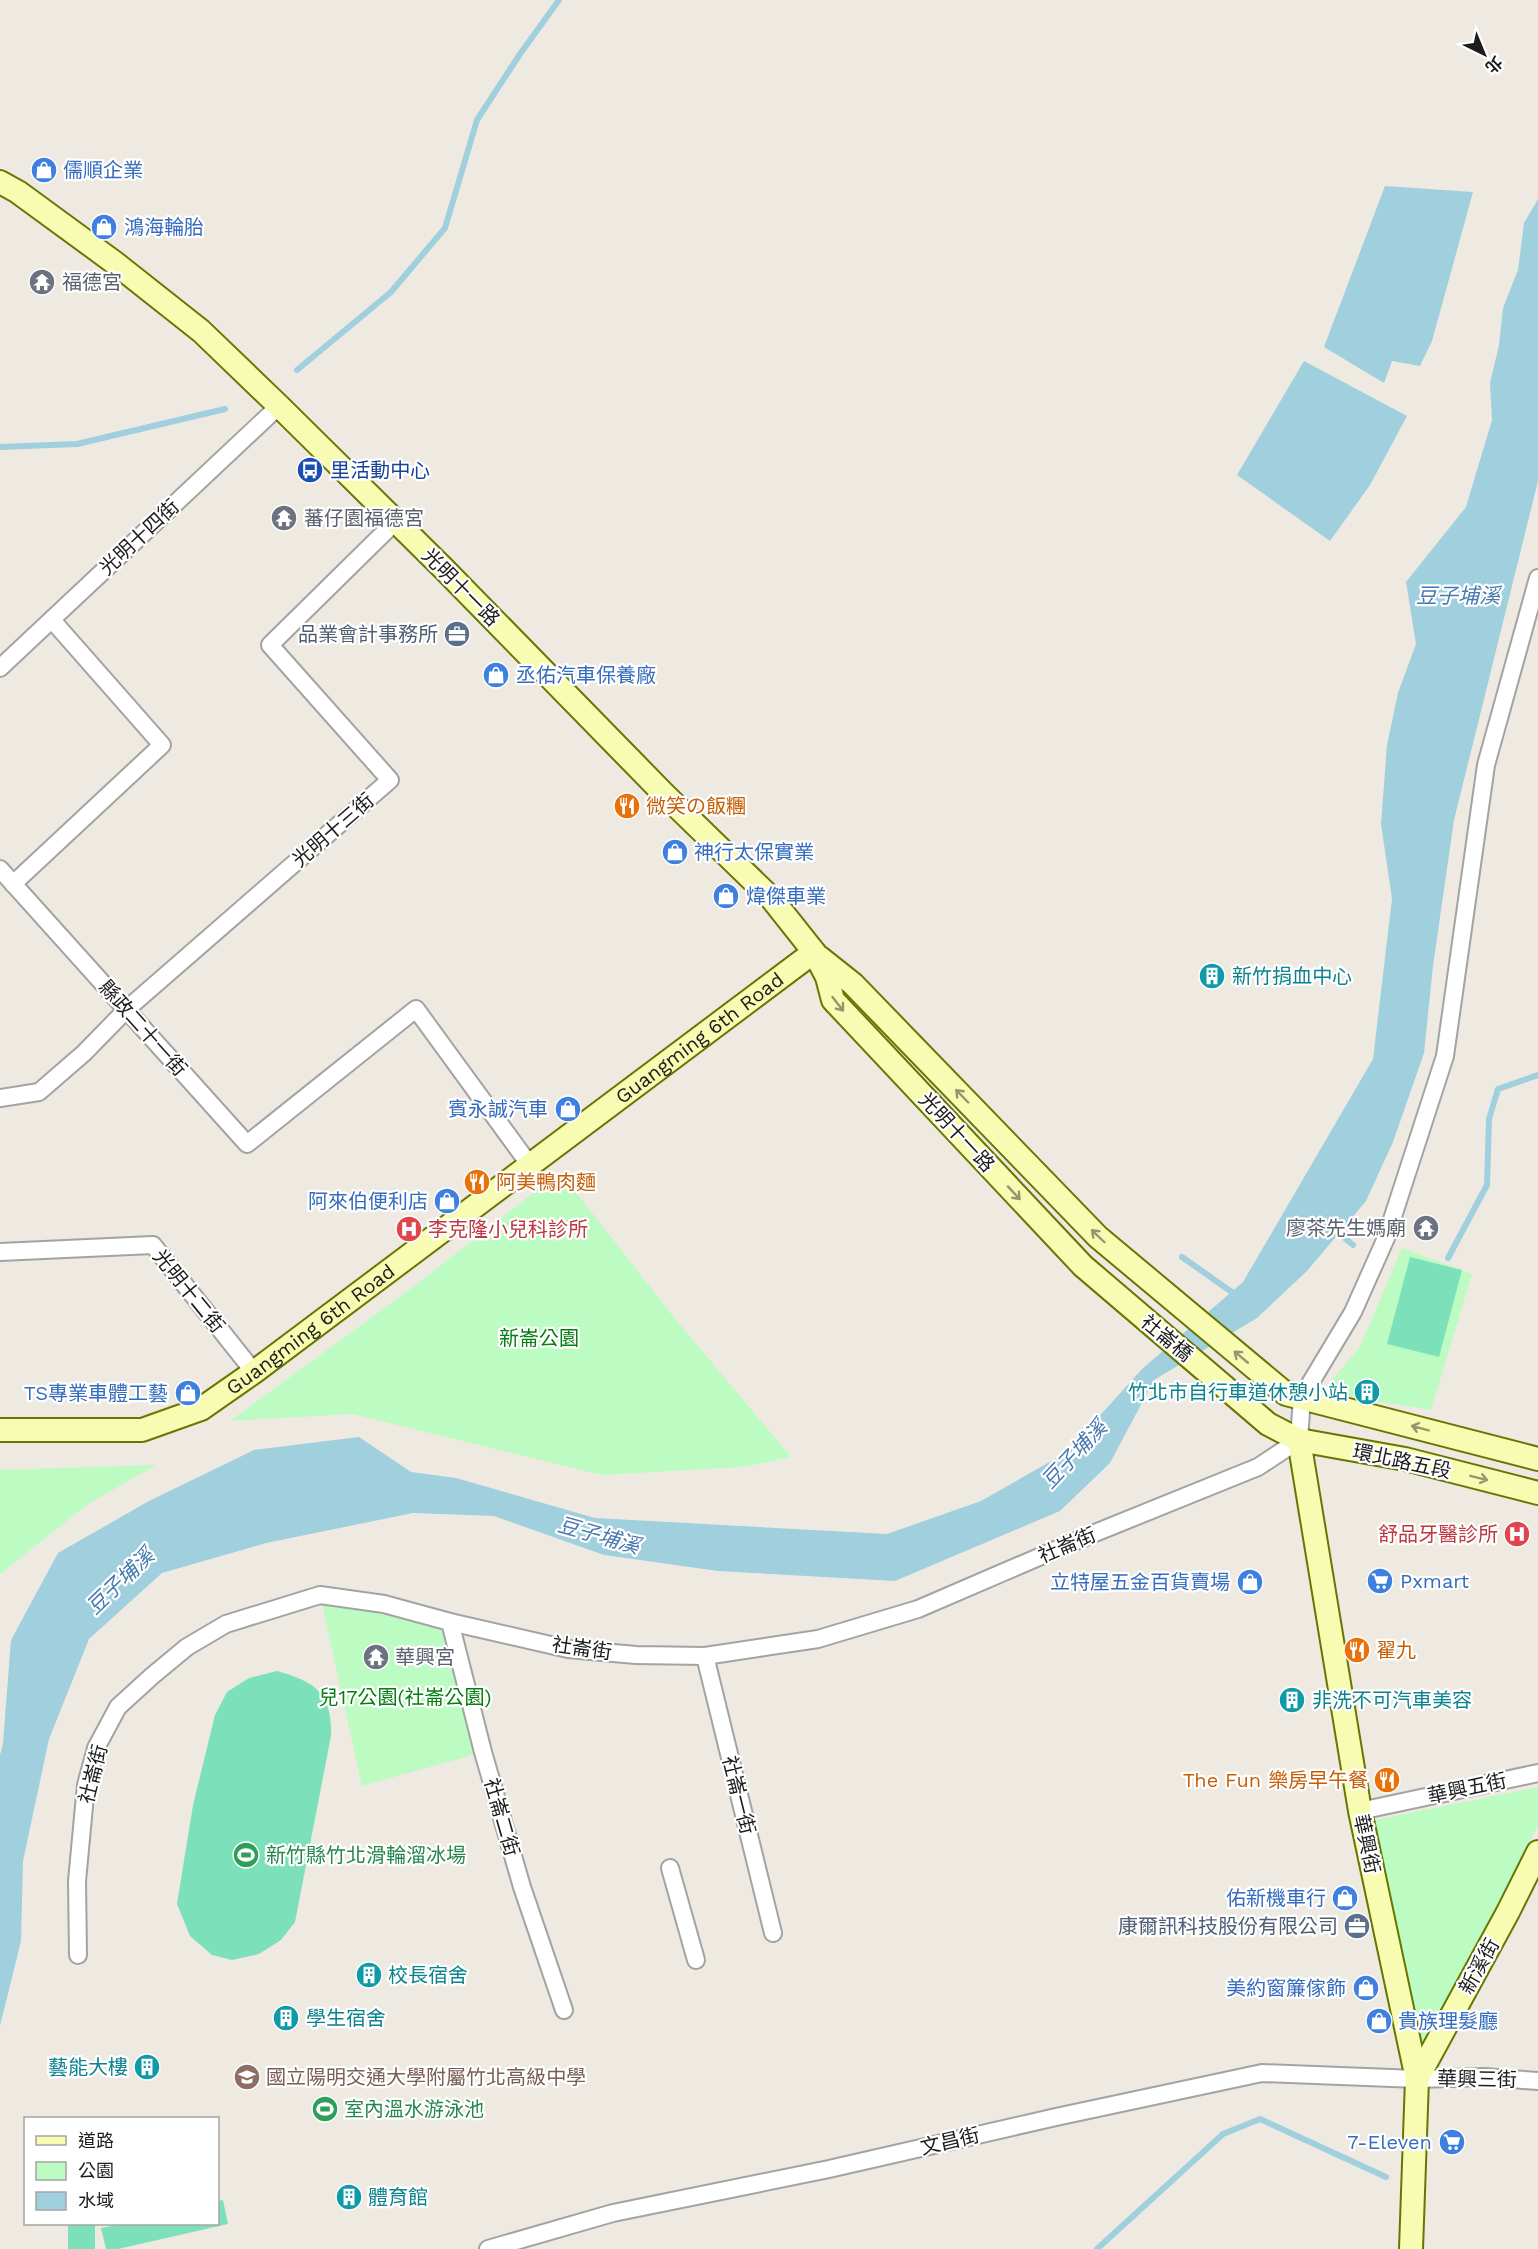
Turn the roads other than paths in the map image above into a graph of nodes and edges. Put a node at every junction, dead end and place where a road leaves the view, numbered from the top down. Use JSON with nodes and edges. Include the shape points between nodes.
{"nodes":[{"id":1,"x":0,"y":182,"type":"edge"},
{"id":2,"x":279,"y":406,"type":"junction"},
{"id":3,"x":396,"y":521,"type":"junction"},
{"id":4,"x":1538,"y":578,"type":"edge"},
{"id":5,"x":52,"y":620,"type":"junction"},
{"id":6,"x":0,"y":668,"type":"edge"},
{"id":7,"x":0,"y":869,"type":"edge"},
{"id":8,"x":13,"y":884,"type":"junction"},
{"id":9,"x":814,"y":952,"type":"junction"},
{"id":10,"x":127,"y":1009,"type":"junction"},
{"id":11,"x":0,"y":1098,"type":"edge"},
{"id":12,"x":529,"y":1164,"type":"junction"},
{"id":13,"x":0,"y":1252,"type":"edge"},
{"id":14,"x":1142,"y":1275,"type":"joint"},
{"id":15,"x":1120,"y":1298,"type":"joint"},
{"id":16,"x":254,"y":1372,"type":"junction"},
{"id":17,"x":1294,"y":1396,"type":"junction"},
{"id":18,"x":1268,"y":1424,"type":"joint"},
{"id":19,"x":0,"y":1430,"type":"edge"},
{"id":20,"x":1299,"y":1440,"type":"junction"},
{"id":21,"x":1538,"y":1458,"type":"edge"},
{"id":22,"x":1538,"y":1493,"type":"edge"},
{"id":23,"x":450,"y":1622,"type":"junction"},
{"id":24,"x":705,"y":1656,"type":"junction"},
{"id":25,"x":1538,"y":1773,"type":"edge"},
{"id":26,"x":1360,"y":1811,"type":"junction"},
{"id":27,"x":1538,"y":1852,"type":"edge"},
{"id":28,"x":670,"y":1868,"type":"dead end"},
{"id":29,"x":773,"y":1934,"type":"dead end"},
{"id":30,"x":78,"y":1955,"type":"dead end"},
{"id":31,"x":696,"y":1960,"type":"dead end"},
{"id":32,"x":564,"y":2010,"type":"dead end"},
{"id":33,"x":1417,"y":2079,"type":"junction"},
{"id":34,"x":1538,"y":2081,"type":"edge"},
{"id":35,"x":488,"y":2249,"type":"edge"},
{"id":36,"x":1411,"y":2249,"type":"edge"}],
"edges":[{"from":1,"to":2,"type":"street","name":"光明十一路","via":[[115,263],[201,332]]},
{"from":2,"to":3,"type":"street","name":"光明十一路"},
{"from":2,"to":5,"type":"street","name":"光明十四街"},
{"from":3,"to":9,"type":"street","name":"光明十一路","via":[[772,899]]},
{"from":3,"to":10,"type":"street","name":"光明十三街","via":[[270,645],[390,780]]},
{"from":4,"to":17,"type":"street","via":[[1486,765],[1444,1056],[1386,1238],[1353,1312]]},
{"from":5,"to":6,"type":"street","name":"光明十四街"},
{"from":5,"to":8,"type":"street","via":[[162,745]]},
{"from":7,"to":8,"type":"street","name":"縣政二十一街"},
{"from":8,"to":10,"type":"street","name":"縣政二十一街"},
{"from":9,"to":12,"type":"street","name":"Guangming 6th Road"},
{"from":14,"to":9,"type":"street","name":"光明十一路","one_way":true,"via":[[1098,1237],[853,984]]},
{"from":9,"to":15,"type":"street","name":"光明十一路","one_way":true,"via":[[833,1000],[1083,1266]]},
{"from":10,"to":11,"type":"street","name":"光明十三街","via":[[39,1092]]},
{"from":10,"to":12,"type":"street","name":"縣政二十一街","via":[[247,1144],[416,1009]]},
{"from":12,"to":16,"type":"street","name":"Guangming 6th Road"},
{"from":13,"to":16,"type":"street","name":"光明十二街","via":[[153,1245]]},
{"from":17,"to":14,"type":"street","name":"社崙橋","one_way":true},
{"from":15,"to":18,"type":"street","name":"社崙橋"},
{"from":16,"to":19,"type":"street","name":"Guangming 6th Road","via":[[201,1409],[142,1430]]},
{"from":17,"to":20,"type":"street"},
{"from":21,"to":17,"type":"street","name":"環北路五段","one_way":true},
{"from":18,"to":20,"type":"street","name":"環北路五段"},
{"from":20,"to":22,"type":"street","name":"環北路五段","one_way":true,"via":[[1405,1459]]},
{"from":20,"to":24,"type":"street","name":"社崙街","via":[[1258,1467],[918,1609],[818,1639]]},
{"from":20,"to":26,"type":"street","name":"華興街"},
{"from":23,"to":24,"type":"street","name":"社崙街","via":[[568,1649]]},
{"from":23,"to":30,"type":"street","name":"社崙街","via":[[384,1604],[320,1595],[226,1624],[187,1647],[152,1676],[118,1707],[96,1748],[86,1785],[77,1881]]},
{"from":23,"to":32,"type":"street","name":"社崙二街","via":[[522,1887]]},
{"from":24,"to":29,"type":"street","name":"社崙一街"},
{"from":25,"to":26,"type":"street","name":"華興五街"},
{"from":26,"to":33,"type":"street","name":"華興街"},
{"from":27,"to":33,"type":"street","name":"新溪街"},
{"from":28,"to":31,"type":"street"},
{"from":33,"to":34,"type":"street","name":"華興三街","via":[[1484,2077]]},
{"from":33,"to":35,"type":"street","name":"文昌街","via":[[1262,2073],[613,2213]]},
{"from":33,"to":36,"type":"street","name":"華興街"}]}
